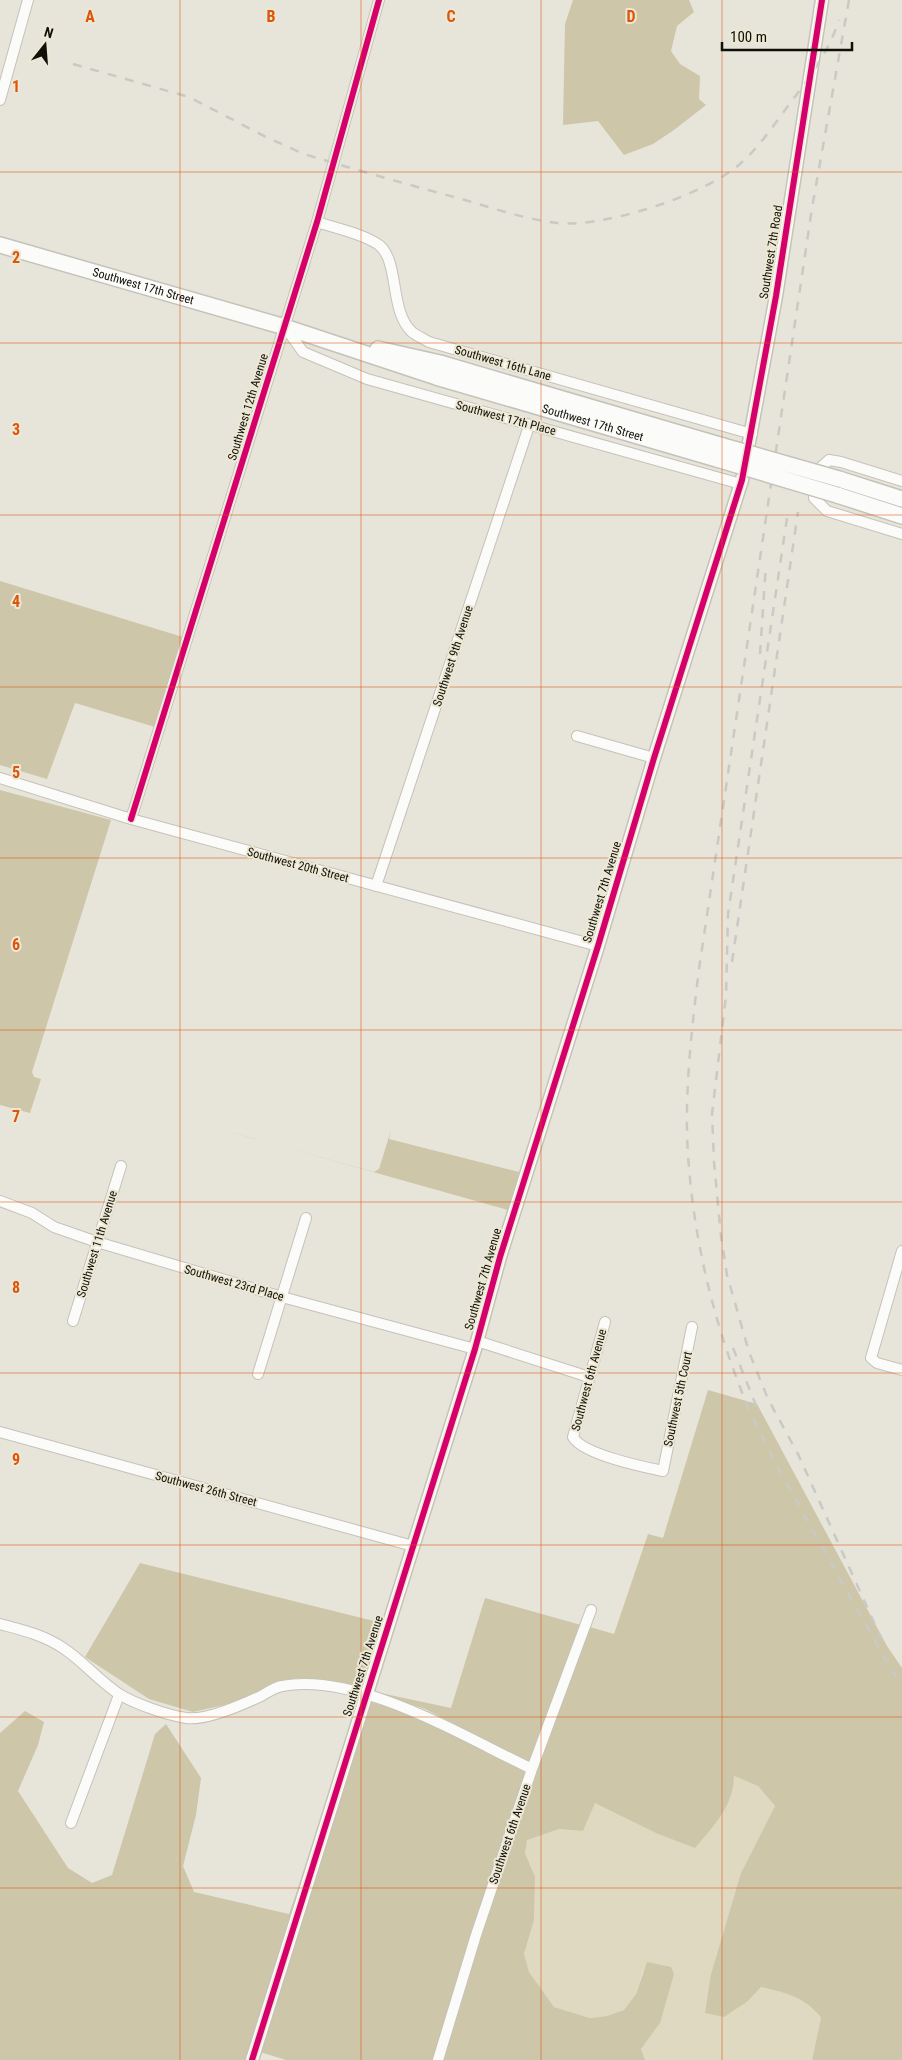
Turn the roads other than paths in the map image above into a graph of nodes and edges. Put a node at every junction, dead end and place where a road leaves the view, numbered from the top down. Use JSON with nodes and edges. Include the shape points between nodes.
{"nodes":[{"id":1,"x":28,"y":0,"type":"edge"},
{"id":2,"x":379,"y":0,"type":"edge"},
{"id":3,"x":822,"y":0,"type":"edge"},
{"id":4,"x":0,"y":100,"type":"edge"},
{"id":5,"x":317,"y":222,"type":"junction"},
{"id":6,"x":0,"y":245,"type":"edge"},
{"id":7,"x":285,"y":327,"type":"junction"},
{"id":8,"x":529,"y":426,"type":"junction"},
{"id":9,"x":752,"y":434,"type":"junction"},
{"id":10,"x":722,"y":453,"type":"junction"},
{"id":11,"x":902,"y":481,"type":"edge"},
{"id":12,"x":741,"y":484,"type":"junction"},
{"id":13,"x":902,"y":499,"type":"edge"},
{"id":14,"x":734,"y":504,"type":"joint"},
{"id":15,"x":902,"y":516,"type":"edge"},
{"id":16,"x":902,"y":534,"type":"edge"},
{"id":17,"x":576,"y":736,"type":"dead end"},
{"id":18,"x":654,"y":758,"type":"junction"},
{"id":19,"x":0,"y":778,"type":"edge"},
{"id":20,"x":131,"y":818,"type":"junction"},
{"id":21,"x":376,"y":886,"type":"junction"},
{"id":22,"x":598,"y":946,"type":"junction"},
{"id":23,"x":121,"y":1166,"type":"dead end"},
{"id":24,"x":0,"y":1201,"type":"edge"},
{"id":25,"x":306,"y":1218,"type":"dead end"},
{"id":26,"x":97,"y":1242,"type":"junction"},
{"id":27,"x":902,"y":1251,"type":"edge"},
{"id":28,"x":282,"y":1297,"type":"junction"},
{"id":29,"x":73,"y":1321,"type":"dead end"},
{"id":30,"x":605,"y":1322,"type":"dead end"},
{"id":31,"x":692,"y":1327,"type":"dead end"},
{"id":32,"x":476,"y":1345,"type":"junction"},
{"id":33,"x":902,"y":1370,"type":"edge"},
{"id":34,"x":258,"y":1374,"type":"dead end"},
{"id":35,"x":589,"y":1378,"type":"junction"},
{"id":36,"x":0,"y":1432,"type":"edge"},
{"id":37,"x":573,"y":1437,"type":"joint"},
{"id":38,"x":413,"y":1546,"type":"junction"},
{"id":39,"x":591,"y":1610,"type":"dead end"},
{"id":40,"x":0,"y":1624,"type":"edge"},
{"id":41,"x":119,"y":1694,"type":"junction"},
{"id":42,"x":365,"y":1695,"type":"junction"},
{"id":43,"x":532,"y":1769,"type":"junction"},
{"id":44,"x":71,"y":1823,"type":"dead end"},
{"id":45,"x":252,"y":2060,"type":"edge"},
{"id":46,"x":438,"y":2060,"type":"edge"}],
"edges":[{"from":1,"to":4,"type":"street"},
{"from":2,"to":5,"type":"street","name":"Southwest 12th Avenue"},
{"from":3,"to":9,"type":"street","name":"Southwest 7th Road"},
{"from":5,"to":7,"type":"street","name":"Southwest 12th Avenue"},
{"from":5,"to":9,"type":"street","name":"Southwest 16th Lane","via":[[380,245],[388,259],[401,319],[413,333],[429,342]]},
{"from":6,"to":7,"type":"main road","name":"Southwest 17th Street"},
{"from":7,"to":8,"type":"street","name":"Southwest 17th Place","via":[[303,352],[331,365],[366,379]]},
{"from":7,"to":10,"type":"main road","name":"Southwest 17th Street","via":[[440,364]]},
{"from":7,"to":20,"type":"street","name":"Southwest 12th Avenue"},
{"from":8,"to":12,"type":"street","name":"Southwest 17th Place"},
{"from":8,"to":21,"type":"street","name":"Southwest 9th Avenue"},
{"from":9,"to":12,"type":"street","name":"Southwest 7th Road"},
{"from":10,"to":13,"type":"main road","name":"Southwest 17th Street","bridge":true,"via":[[839,480]]},
{"from":10,"to":15,"type":"main road","name":"Southwest 17th Street","bridge":true,"via":[[837,496]]},
{"from":11,"to":16,"type":"street","via":[[830,460],[819,469],[814,498],[827,511]]},
{"from":12,"to":14,"type":"street","name":"Southwest 7th Road"},
{"from":14,"to":18,"type":"street","name":"Southwest 7th Avenue"},
{"from":17,"to":18,"type":"street"},
{"from":18,"to":22,"type":"street","name":"Southwest 7th Avenue"},
{"from":19,"to":20,"type":"street","name":"Southwest 20th Street"},
{"from":20,"to":21,"type":"street","name":"Southwest 20th Street"},
{"from":21,"to":22,"type":"street","name":"Southwest 20th Street"},
{"from":22,"to":32,"type":"street","name":"Southwest 7th Avenue","via":[[500,1257]]},
{"from":23,"to":26,"type":"street","name":"Southwest 11th Avenue"},
{"from":24,"to":26,"type":"street","name":"Southwest 23rd Place","via":[[32,1213],[54,1227]]},
{"from":25,"to":28,"type":"street"},
{"from":26,"to":28,"type":"street","name":"Southwest 23rd Place"},
{"from":26,"to":29,"type":"street","name":"Southwest 11th Avenue"},
{"from":27,"to":33,"type":"street","via":[[871,1358]]},
{"from":28,"to":32,"type":"street","name":"Southwest 23rd Place"},
{"from":28,"to":34,"type":"street"},
{"from":30,"to":35,"type":"street","name":"Southwest 6th Avenue"},
{"from":31,"to":37,"type":"street","name":"Southwest 5th Court","via":[[663,1471],[593,1451],[576,1443]]},
{"from":32,"to":35,"type":"street","name":"Southwest 23rd Place"},
{"from":32,"to":38,"type":"street","name":"Southwest 7th Avenue"},
{"from":35,"to":37,"type":"street","name":"Southwest 6th Avenue"},
{"from":36,"to":38,"type":"street","name":"Southwest 26th Street"},
{"from":38,"to":42,"type":"street","name":"Southwest 7th Avenue"},
{"from":39,"to":43,"type":"street","name":"Southwest 6th Avenue"},
{"from":40,"to":41,"type":"street","via":[[39,1635],[64,1648]]},
{"from":41,"to":42,"type":"street","via":[[164,1713],[189,1719],[210,1716],[279,1686],[310,1683]]},
{"from":41,"to":44,"type":"street"},
{"from":42,"to":43,"type":"street","via":[[422,1714]]},
{"from":42,"to":45,"type":"street","name":"Southwest 7th Avenue"},
{"from":43,"to":46,"type":"street","name":"Southwest 6th Avenue","via":[[476,1934]]}]}
